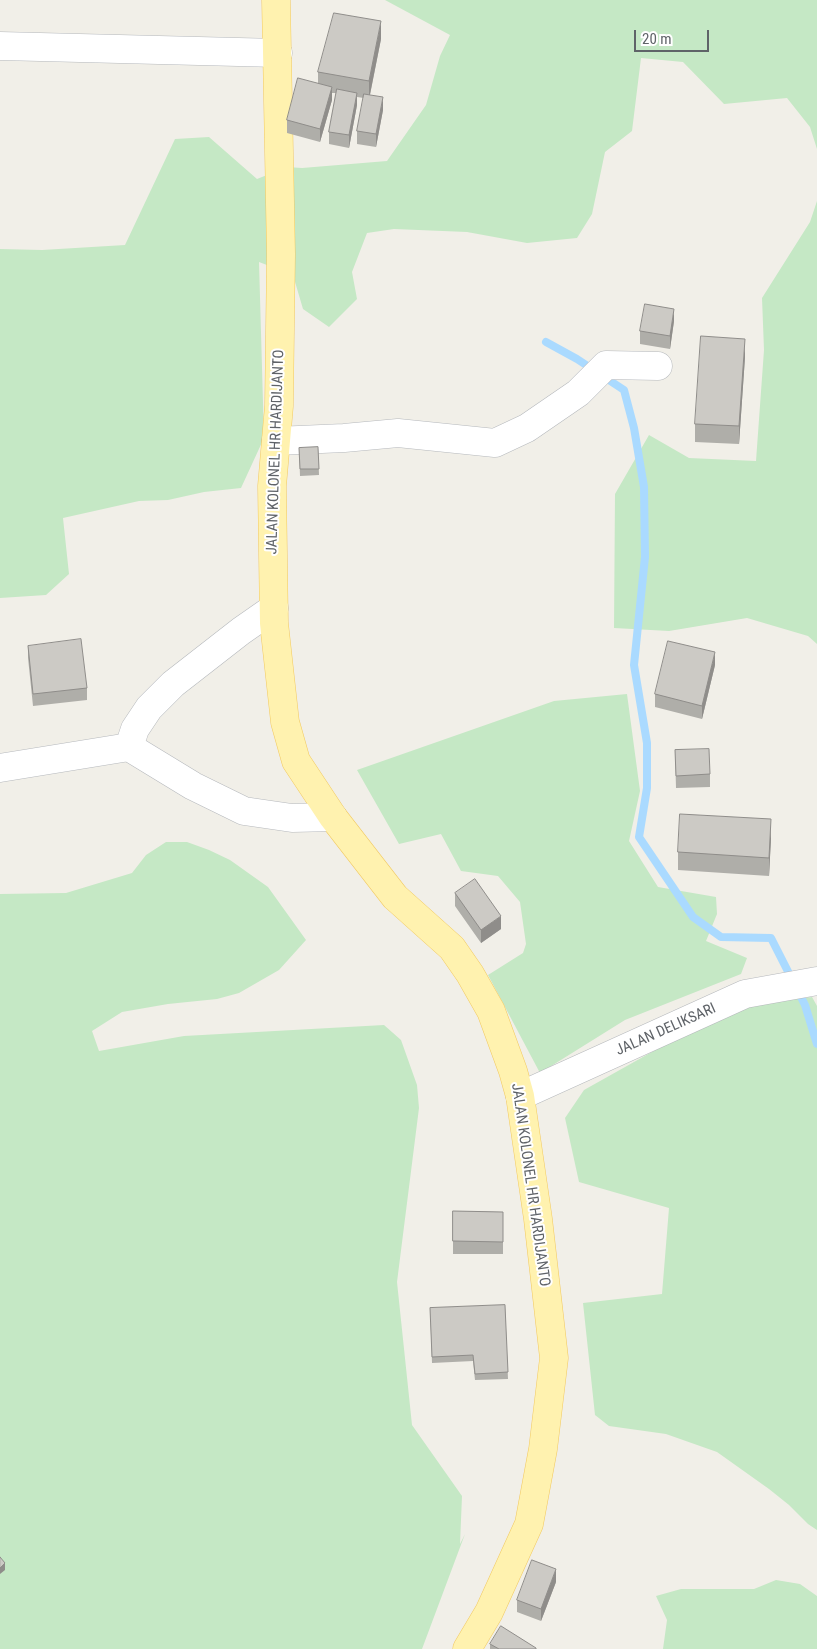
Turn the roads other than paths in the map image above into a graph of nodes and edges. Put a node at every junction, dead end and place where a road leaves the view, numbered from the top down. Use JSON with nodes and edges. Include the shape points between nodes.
{"nodes":[{"id":1,"x":276,"y":0,"type":"edge"},
{"id":2,"x":0,"y":46,"type":"edge"},
{"id":3,"x":278,"y":53,"type":"junction"},
{"id":4,"x":658,"y":366,"type":"dead end"},
{"id":5,"x":276,"y":441,"type":"junction"},
{"id":6,"x":274,"y":608,"type":"junction"},
{"id":7,"x":129,"y":747,"type":"junction"},
{"id":8,"x":0,"y":768,"type":"edge"},
{"id":9,"x":333,"y":817,"type":"junction"},
{"id":10,"x":817,"y":981,"type":"edge"},
{"id":11,"x":520,"y":1096,"type":"junction"},
{"id":12,"x":467,"y":1649,"type":"edge"}],
"edges":[{"from":1,"to":3,"type":"main road","name":"JALAN KOLONEL HR HARDIJANTO"},
{"from":2,"to":3,"type":"street"},
{"from":3,"to":5,"type":"main road","name":"JALAN KOLONEL HR HARDIJANTO","via":[[281,254]]},
{"from":4,"to":5,"type":"street","via":[[599,373],[578,393],[527,428],[495,443],[398,434]]},
{"from":5,"to":6,"type":"main road","name":"JALAN KOLONEL HR HARDIJANTO","via":[[272,486]]},
{"from":6,"to":7,"type":"street","via":[[173,684],[144,715]]},
{"from":6,"to":9,"type":"main road","name":"JALAN KOLONEL HR HARDIJANTO","via":[[285,722],[296,761]]},
{"from":7,"to":8,"type":"street"},
{"from":7,"to":9,"type":"street","via":[[193,786],[244,811],[292,818]]},
{"from":9,"to":11,"type":"main road","name":"JALAN KOLONEL HR HARDIJANTO","via":[[395,897],[452,948],[470,974],[491,1011]]},
{"from":10,"to":11,"type":"street","name":"JALAN DELIKSARI","via":[[746,994]]},
{"from":11,"to":12,"type":"main road","name":"JALAN KOLONEL HR HARDIJANTO","via":[[554,1358],[543,1450],[529,1524],[489,1612]]}]}
